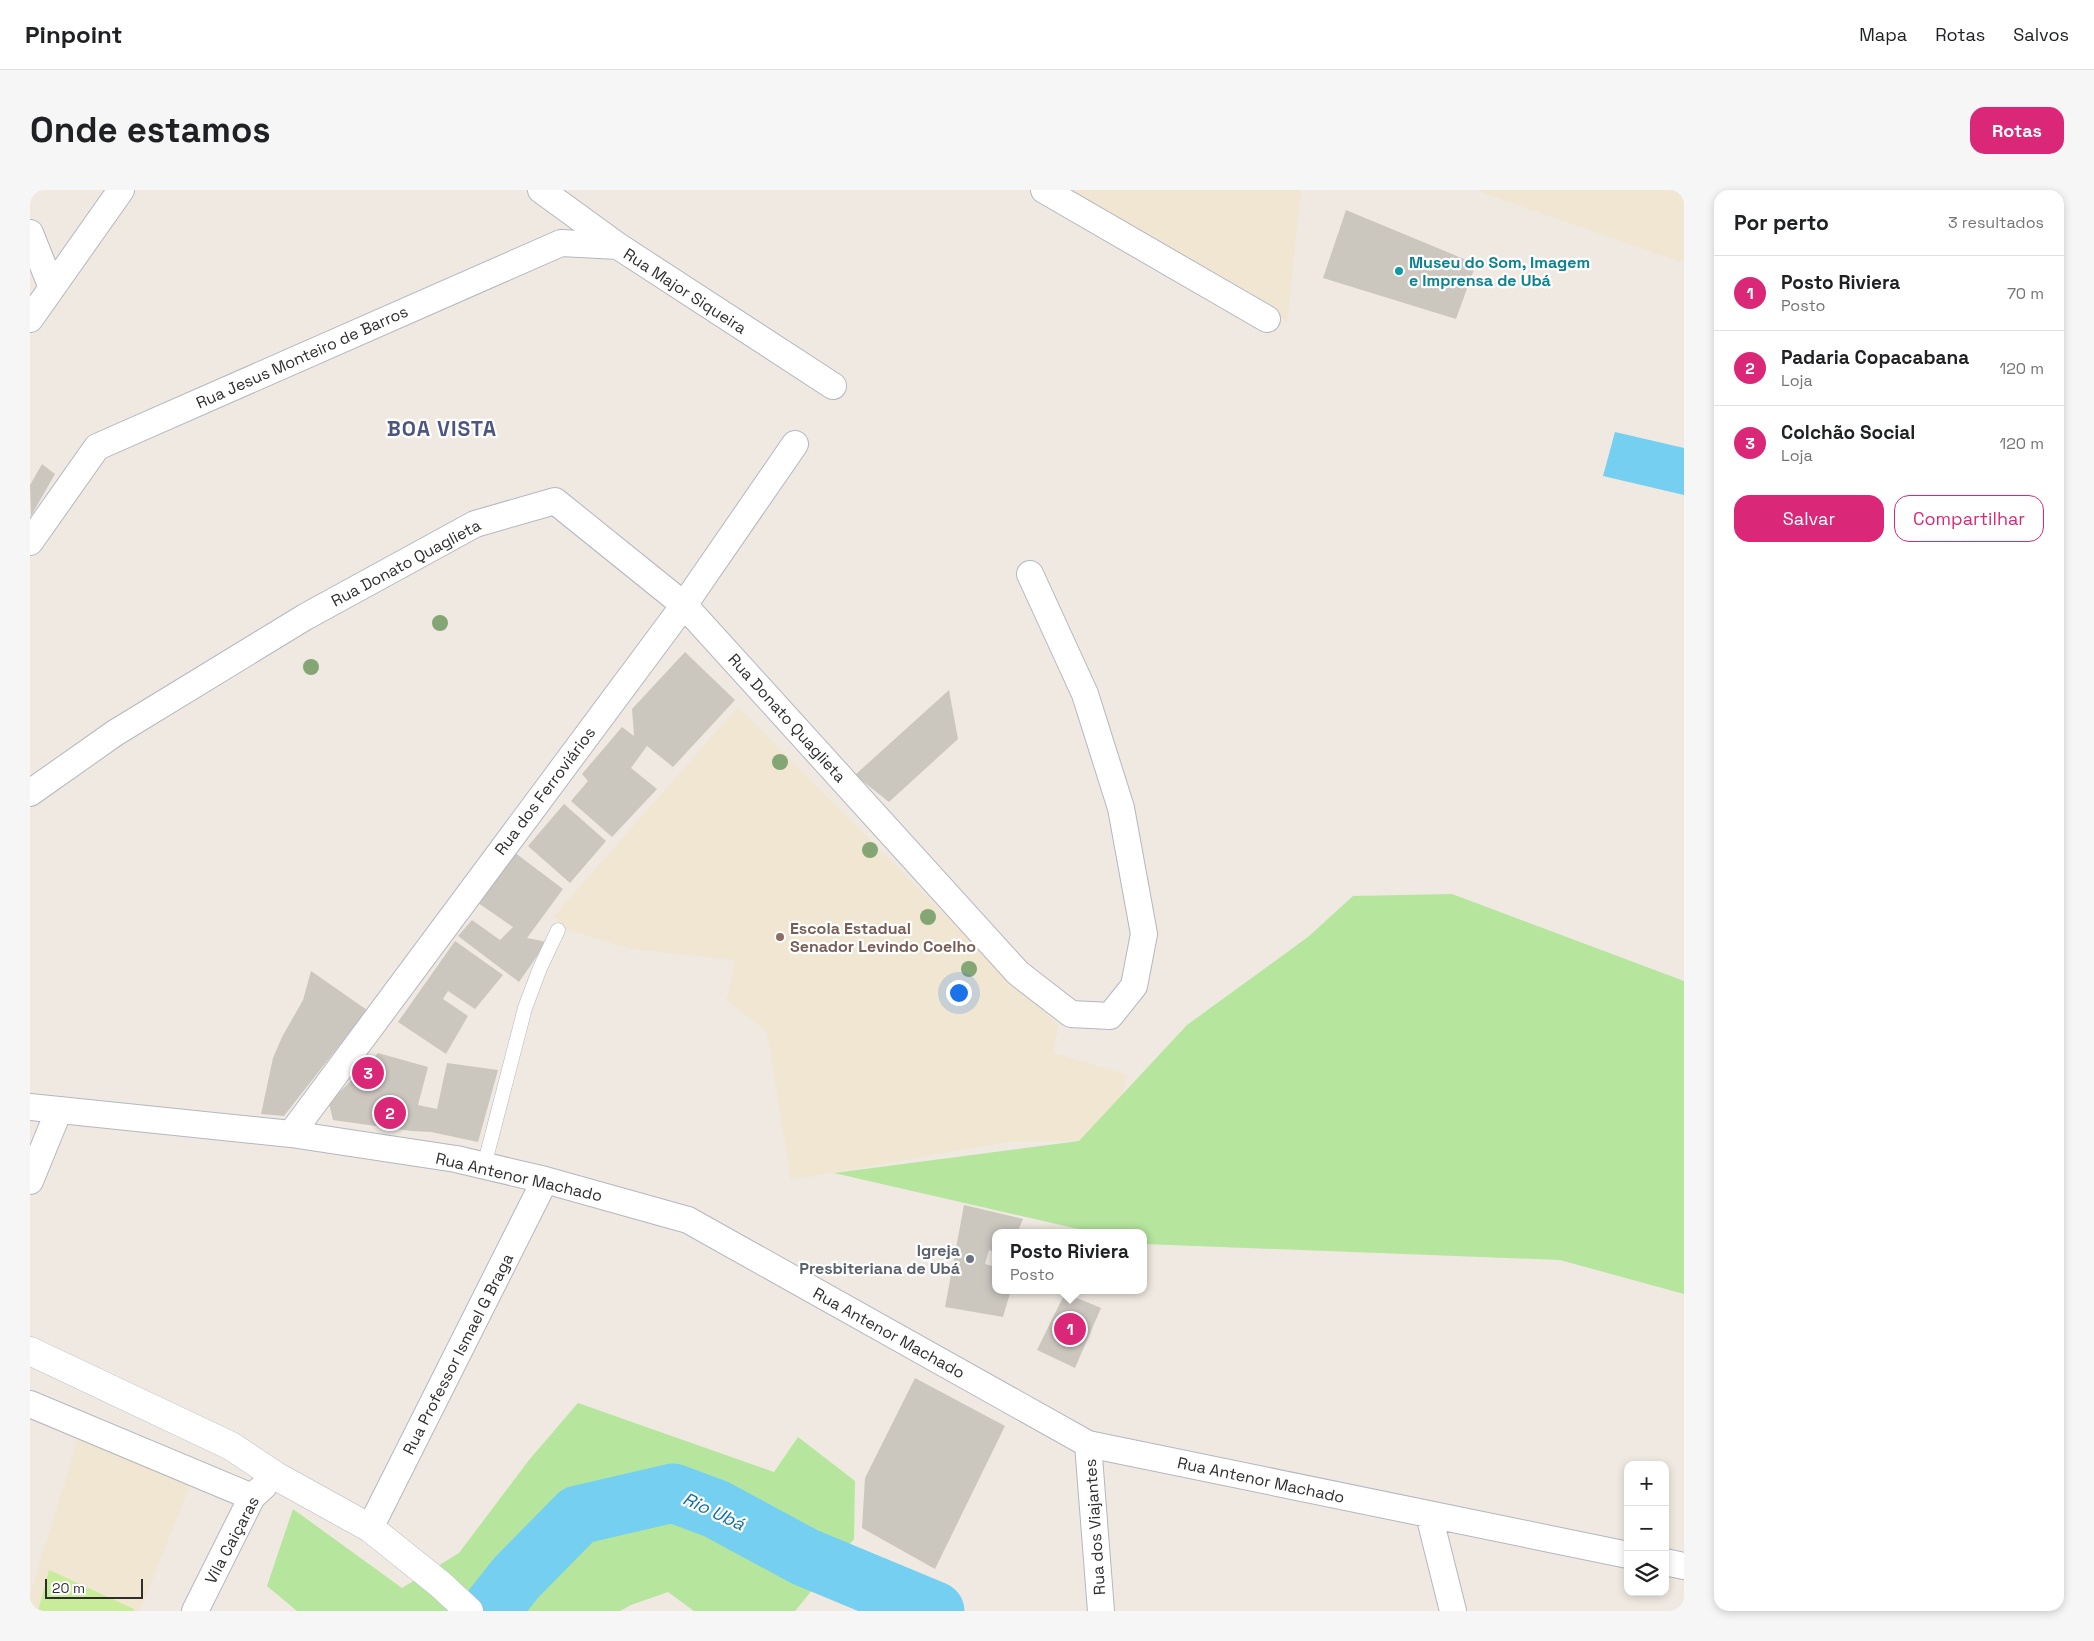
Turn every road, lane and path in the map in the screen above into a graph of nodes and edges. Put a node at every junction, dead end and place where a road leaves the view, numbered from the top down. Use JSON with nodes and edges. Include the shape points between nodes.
{"nodes":[{"id":1,"x":121,"y":190,"type":"edge"},
{"id":2,"x":542,"y":190,"type":"edge"},
{"id":3,"x":1044,"y":190,"type":"edge"},
{"id":4,"x":30,"y":233,"type":"edge"},
{"id":5,"x":618,"y":246,"type":"junction"},
{"id":6,"x":52,"y":288,"type":"junction"},
{"id":7,"x":30,"y":318,"type":"edge"},
{"id":8,"x":1267,"y":319,"type":"dead end"},
{"id":9,"x":833,"y":386,"type":"dead end"},
{"id":10,"x":795,"y":444,"type":"dead end"},
{"id":11,"x":30,"y":542,"type":"edge"},
{"id":12,"x":1030,"y":574,"type":"dead end"},
{"id":13,"x":684,"y":605,"type":"junction"},
{"id":14,"x":30,"y":793,"type":"edge"},
{"id":15,"x":558,"y":930,"type":"dead end"},
{"id":16,"x":30,"y":1108,"type":"edge"},
{"id":17,"x":58,"y":1110,"type":"junction"},
{"id":18,"x":291,"y":1134,"type":"junction"},
{"id":19,"x":484,"y":1166,"type":"junction"},
{"id":20,"x":545,"y":1180,"type":"junction"},
{"id":21,"x":30,"y":1181,"type":"edge"},
{"id":22,"x":30,"y":1351,"type":"edge"},
{"id":23,"x":30,"y":1404,"type":"edge"},
{"id":24,"x":1088,"y":1444,"type":"junction"},
{"id":25,"x":276,"y":1476,"type":"junction"},
{"id":26,"x":252,"y":1497,"type":"junction"},
{"id":27,"x":1429,"y":1515,"type":"junction"},
{"id":28,"x":370,"y":1528,"type":"junction"},
{"id":29,"x":1624,"y":1554,"type":"edge"},
{"id":30,"x":1669,"y":1563,"type":"edge"},
{"id":31,"x":1684,"y":1566,"type":"edge"},
{"id":32,"x":195,"y":1611,"type":"edge"},
{"id":33,"x":469,"y":1611,"type":"edge"},
{"id":34,"x":1101,"y":1611,"type":"edge"},
{"id":35,"x":1453,"y":1611,"type":"edge"}],
"edges":[{"from":1,"to":6,"type":"street"},
{"from":2,"to":5,"type":"street","name":"Rua Major Siqueira"},
{"from":3,"to":8,"type":"street"},
{"from":4,"to":6,"type":"street"},
{"from":5,"to":9,"type":"street","name":"Rua Major Siqueira"},
{"from":5,"to":11,"type":"street","name":"Rua Jesus Monteiro de Barros","via":[[561,243],[97,447]]},
{"from":6,"to":7,"type":"street"},
{"from":10,"to":13,"type":"street","name":"Rua dos Ferroviários"},
{"from":12,"to":13,"type":"street","name":"Rua Donato Quaglieta","via":[[1084,694],[1121,808],[1132,866],[1144,934],[1134,986],[1110,1016],[1071,1014],[1018,973]]},
{"from":13,"to":14,"type":"street","name":"Rua Donato Quaglieta","via":[[555,501],[476,524],[305,617],[115,733]]},
{"from":13,"to":18,"type":"street","name":"Rua dos Ferroviários"},
{"from":15,"to":19,"type":"lane","via":[[525,1008]]},
{"from":16,"to":17,"type":"street","name":"Rua Antenor Machado"},
{"from":17,"to":18,"type":"street","name":"Rua Antenor Machado"},
{"from":17,"to":21,"type":"street"},
{"from":18,"to":19,"type":"street","name":"Rua Antenor Machado"},
{"from":19,"to":20,"type":"street","name":"Rua Antenor Machado"},
{"from":20,"to":24,"type":"street","name":"Rua Antenor Machado","via":[[688,1220]]},
{"from":20,"to":28,"type":"street","name":"Rua Professor Ismael G Braga"},
{"from":22,"to":25,"type":"main road","via":[[231,1446]]},
{"from":23,"to":26,"type":"street"},
{"from":24,"to":27,"type":"street","name":"Rua Antenor Machado"},
{"from":24,"to":34,"type":"street","name":"Rua dos Viajantes"},
{"from":25,"to":26,"type":"street","name":"Vila Caiçaras"},
{"from":25,"to":28,"type":"main road"},
{"from":26,"to":32,"type":"street","name":"Vila Caiçaras"},
{"from":27,"to":29,"type":"street","name":"Rua Antenor Machado"},
{"from":27,"to":35,"type":"street"},
{"from":28,"to":33,"type":"main road"},
{"from":30,"to":31,"type":"street"}]}
